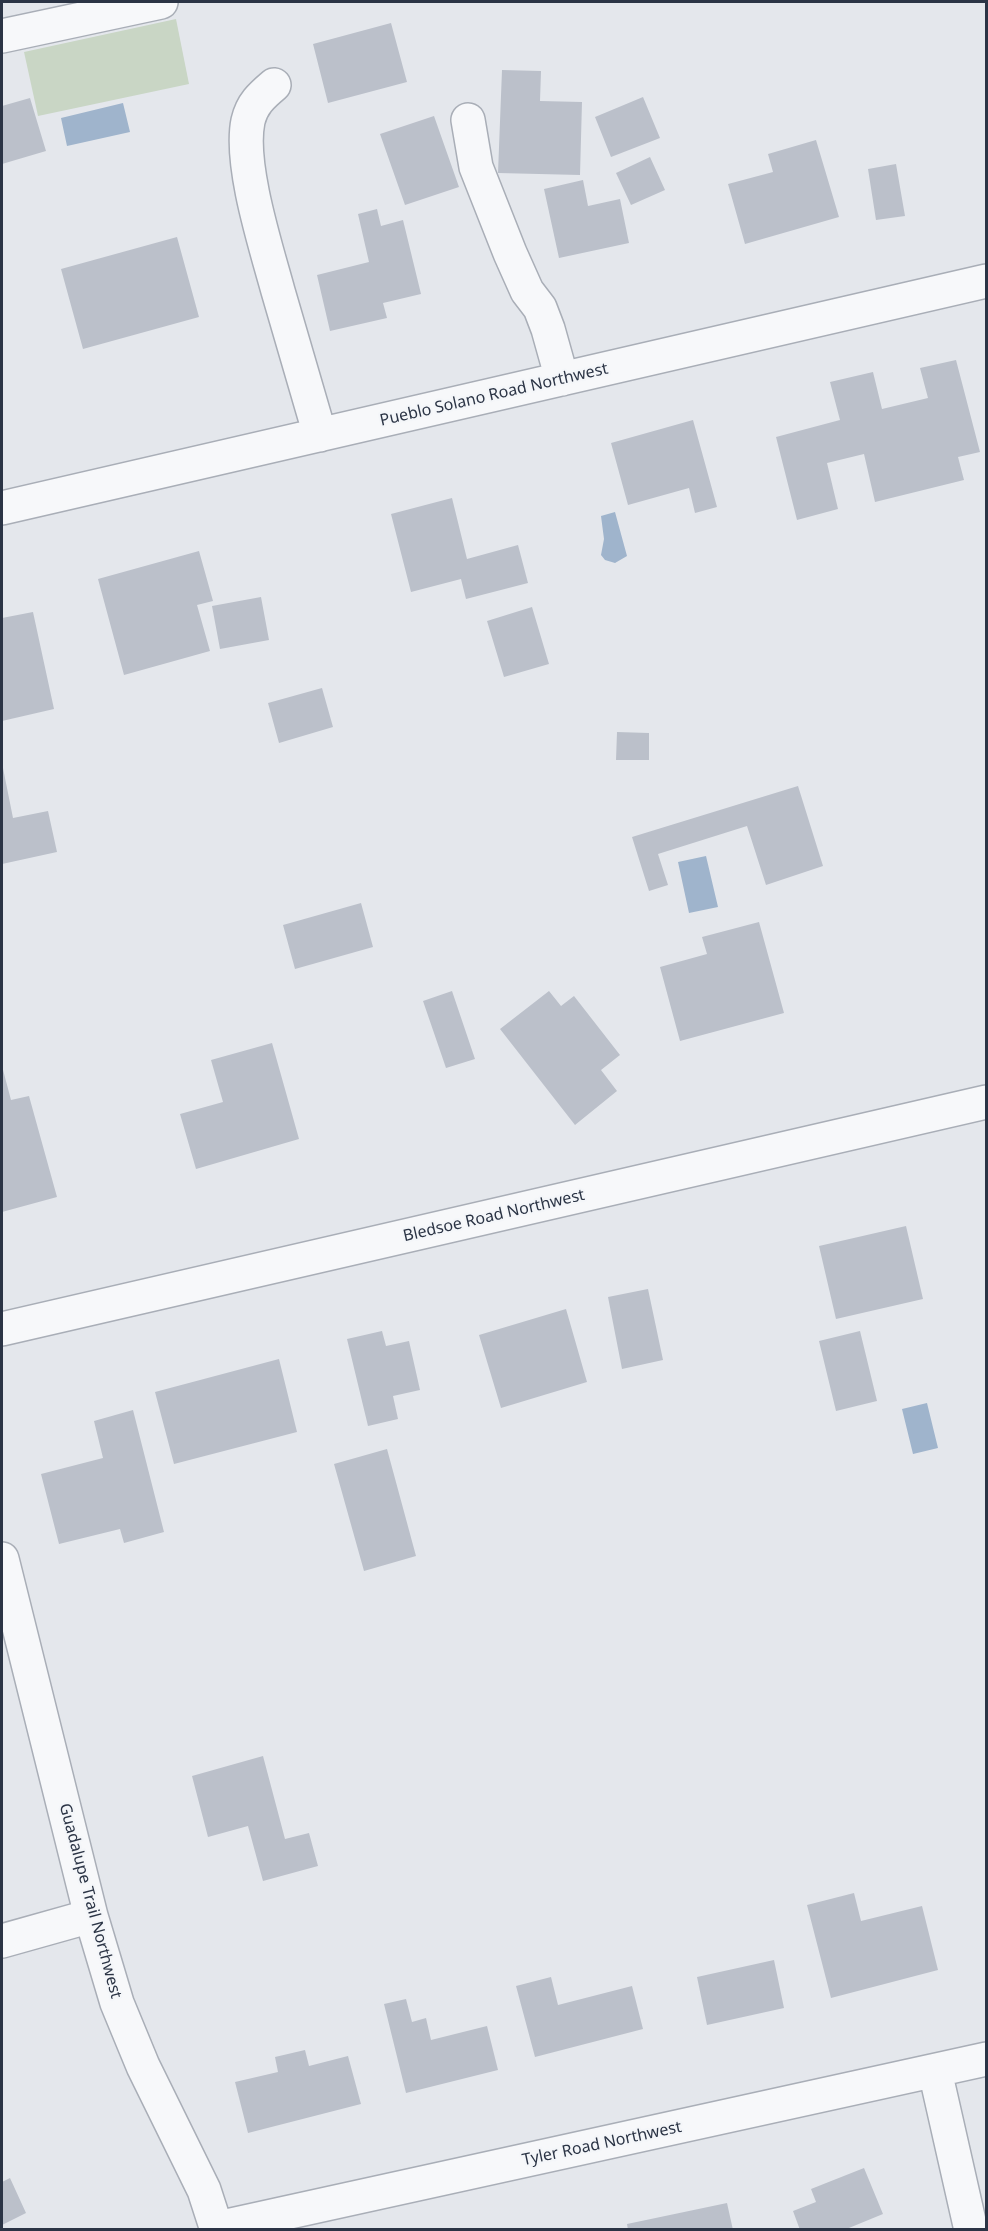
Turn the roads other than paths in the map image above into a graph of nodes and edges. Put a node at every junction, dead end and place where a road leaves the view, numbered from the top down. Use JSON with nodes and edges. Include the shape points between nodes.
{"nodes":[{"id":1,"x":161,"y":2,"type":"edge"},
{"id":2,"x":2,"y":36,"type":"edge"},
{"id":3,"x":274,"y":86,"type":"dead end"},
{"id":4,"x":468,"y":120,"type":"dead end"},
{"id":5,"x":987,"y":280,"type":"edge"},
{"id":6,"x":562,"y":379,"type":"junction"},
{"id":7,"x":320,"y":435,"type":"junction"},
{"id":8,"x":2,"y":508,"type":"edge"},
{"id":9,"x":987,"y":1102,"type":"edge"},
{"id":10,"x":2,"y":1329,"type":"edge"},
{"id":11,"x":2,"y":1559,"type":"edge"},
{"id":12,"x":90,"y":1916,"type":"junction"},
{"id":13,"x":2,"y":1941,"type":"edge"},
{"id":14,"x":987,"y":2059,"type":"edge"},
{"id":15,"x":935,"y":2071,"type":"junction"},
{"id":16,"x":217,"y":2229,"type":"edge"},
{"id":17,"x":970,"y":2229,"type":"edge"}],
"edges":[{"from":1,"to":2,"type":"street"},
{"from":3,"to":7,"type":"street","via":[[256,101],[248,121],[248,165],[263,238]]},
{"from":4,"to":6,"type":"street","via":[[476,167],[527,291],[540,308]]},
{"from":5,"to":6,"type":"street","name":"Pueblo Solano Road Northwest"},
{"from":6,"to":7,"type":"street","name":"Pueblo Solano Road Northwest"},
{"from":7,"to":8,"type":"street","name":"Pueblo Solano Road Northwest"},
{"from":9,"to":10,"type":"street","name":"Bledsoe Road Northwest"},
{"from":11,"to":12,"type":"street","name":"Guadalupe Trail Northwest"},
{"from":12,"to":13,"type":"street"},
{"from":12,"to":16,"type":"street","name":"Guadalupe Trail Northwest","via":[[142,2066],[204,2190]]},
{"from":14,"to":15,"type":"street","name":"Tyler Road Northwest"},
{"from":15,"to":16,"type":"street","name":"Tyler Road Northwest"},
{"from":15,"to":17,"type":"street"}]}
